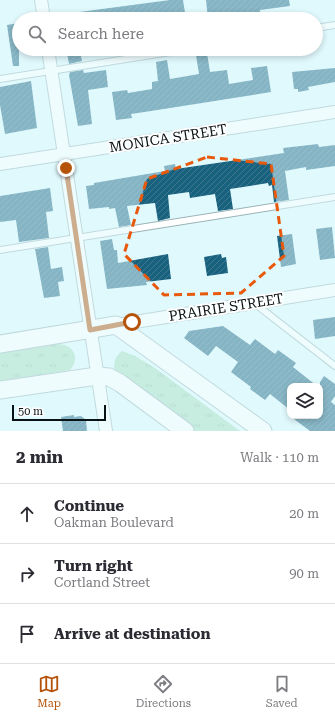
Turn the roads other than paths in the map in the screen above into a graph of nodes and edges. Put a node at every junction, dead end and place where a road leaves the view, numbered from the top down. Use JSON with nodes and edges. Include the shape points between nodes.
{"nodes":[{"id":1,"x":41,"y":0,"type":"edge"},
{"id":2,"x":43,"y":12,"type":"edge"},
{"id":3,"x":335,"y":25,"type":"edge"},
{"id":4,"x":323,"y":27,"type":"edge"},
{"id":5,"x":49,"y":56,"type":"edge"},
{"id":6,"x":145,"y":56,"type":"edge"},
{"id":7,"x":52,"y":71,"type":"junction"},
{"id":8,"x":0,"y":79,"type":"edge"},
{"id":9,"x":335,"y":112,"type":"edge"},
{"id":10,"x":64,"y":154,"type":"junction"},
{"id":11,"x":0,"y":164,"type":"edge"},
{"id":12,"x":335,"y":197,"type":"edge"},
{"id":13,"x":77,"y":238,"type":"junction"},
{"id":14,"x":0,"y":250,"type":"edge"},
{"id":15,"x":335,"y":290,"type":"edge"},
{"id":16,"x":253,"y":302,"type":"junction"},
{"id":17,"x":116,"y":325,"type":"junction"},
{"id":18,"x":90,"y":330,"type":"junction"},
{"id":19,"x":0,"y":344,"type":"edge"},
{"id":20,"x":335,"y":366,"type":"edge"},
{"id":21,"x":97,"y":376,"type":"junction"},
{"id":22,"x":0,"y":390,"type":"edge"},
{"id":23,"x":106,"y":431,"type":"edge"},
{"id":24,"x":185,"y":431,"type":"edge"},
{"id":25,"x":263,"y":431,"type":"edge"}],
"edges":[{"from":1,"to":2,"type":"street"},
{"from":3,"to":4,"type":"lane"},
{"from":5,"to":7,"type":"street"},
{"from":6,"to":7,"type":"lane"},
{"from":7,"to":8,"type":"lane"},
{"from":7,"to":10,"type":"street"},
{"from":9,"to":10,"type":"street","name":"MONICA STREET"},
{"from":10,"to":11,"type":"street","name":"MONICA STREET"},
{"from":10,"to":13,"type":"street"},
{"from":12,"to":13,"type":"lane"},
{"from":13,"to":14,"type":"lane"},
{"from":13,"to":18,"type":"street"},
{"from":15,"to":16,"type":"street","name":"PRAIRIE STREET"},
{"from":16,"to":17,"type":"street","name":"PRAIRIE STREET"},
{"from":16,"to":20,"type":"lane"},
{"from":17,"to":18,"type":"street"},
{"from":17,"to":25,"type":"street"},
{"from":18,"to":19,"type":"street"},
{"from":18,"to":21,"type":"street"},
{"from":21,"to":22,"type":"street"},
{"from":21,"to":23,"type":"street"},
{"from":21,"to":24,"type":"street","via":[[109,377],[120,383]]}]}
